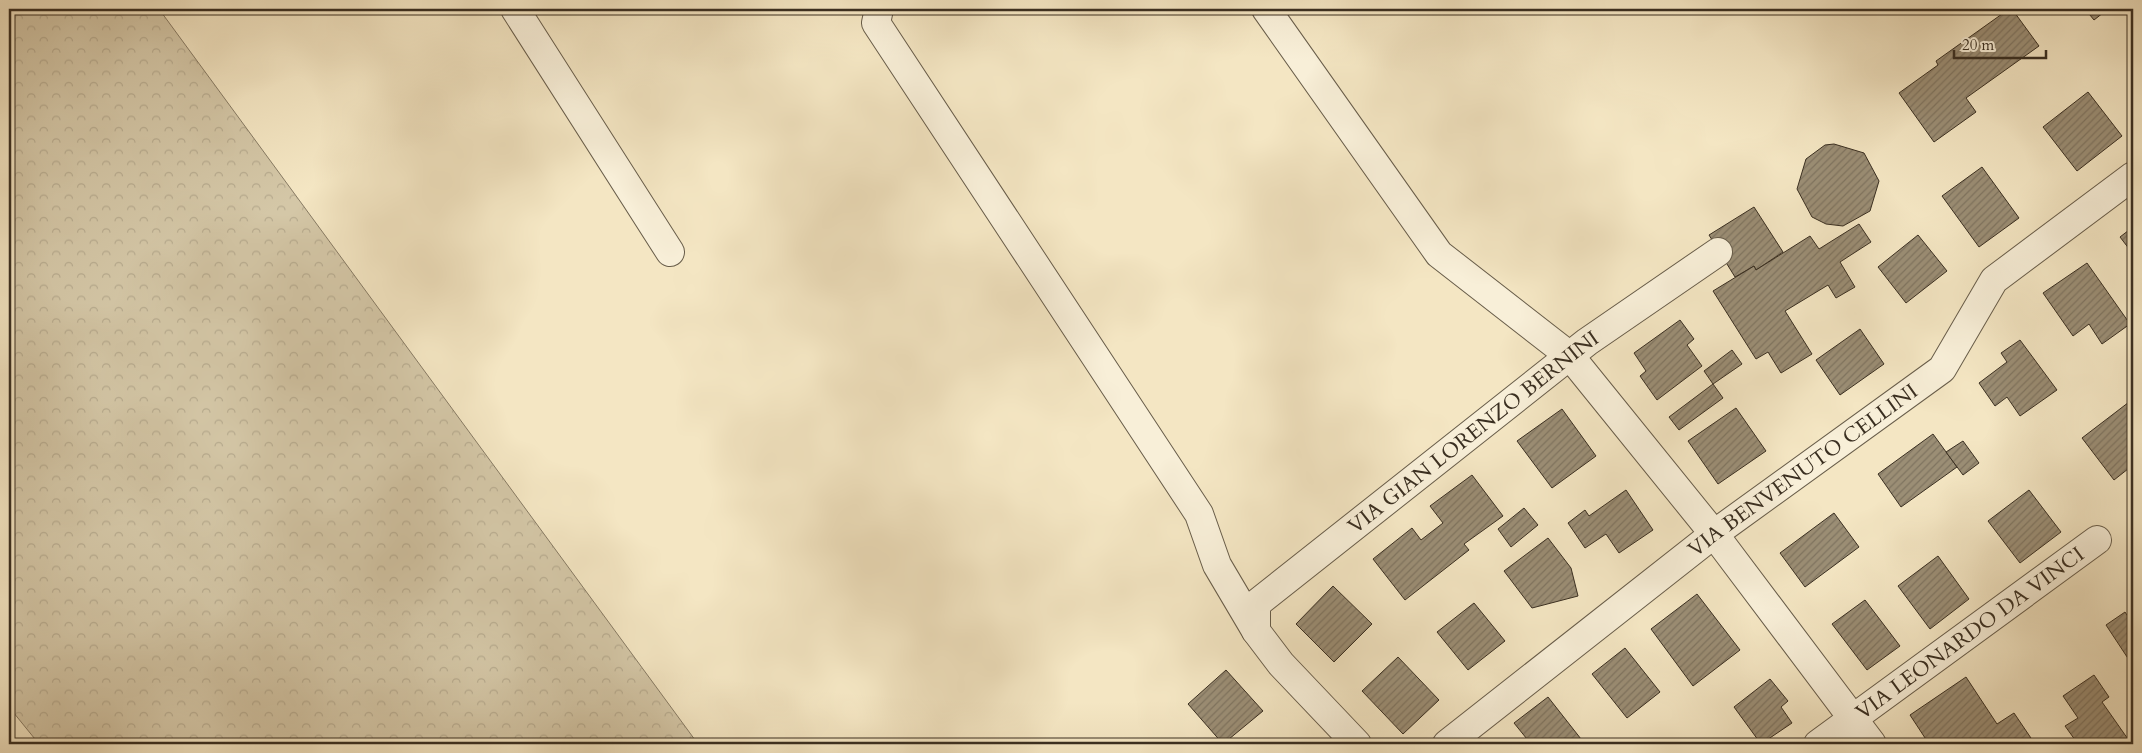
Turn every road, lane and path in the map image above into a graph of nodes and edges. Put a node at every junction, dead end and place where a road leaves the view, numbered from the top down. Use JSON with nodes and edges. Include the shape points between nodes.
{"nodes":[{"id":1,"x":515,"y":9,"type":"edge"},
{"id":2,"x":879,"y":9,"type":"edge"},
{"id":3,"x":1266,"y":9,"type":"edge"},
{"id":4,"x":2133,"y":176,"type":"edge"},
{"id":5,"x":670,"y":252,"type":"dead end"},
{"id":6,"x":1718,"y":252,"type":"dead end"},
{"id":7,"x":1570,"y":356,"type":"junction"},
{"id":8,"x":1714,"y":534,"type":"junction"},
{"id":9,"x":2097,"y":540,"type":"dead end"},
{"id":10,"x":1256,"y":631,"type":"junction"},
{"id":11,"x":1852,"y":719,"type":"junction"},
{"id":12,"x":1357,"y":744,"type":"edge"},
{"id":13,"x":1447,"y":744,"type":"edge"},
{"id":14,"x":1818,"y":744,"type":"edge"},
{"id":15,"x":1872,"y":744,"type":"edge"}],
"edges":[{"from":1,"to":5,"type":"street"},
{"from":2,"to":10,"type":"street","via":[[876,23],[1199,514],[1217,565]]},
{"from":3,"to":7,"type":"street","via":[[1439,254]]},
{"from":4,"to":8,"type":"street","name":"VIA BENVENUTO CELLINI","via":[[1994,280],[1942,369]]},
{"from":6,"to":7,"type":"street","name":"VIA GIAN LORENZO BERNINI"},
{"from":7,"to":8,"type":"street"},
{"from":7,"to":10,"type":"street","name":"VIA GIAN LORENZO BERNINI","via":[[1256,604]]},
{"from":8,"to":11,"type":"street"},
{"from":8,"to":13,"type":"street","name":"VIA BENVENUTO CELLINI"},
{"from":9,"to":11,"type":"street","name":"VIA LEONARDO DA VINCI"},
{"from":10,"to":12,"type":"street","via":[[1281,664]]},
{"from":11,"to":14,"type":"street","name":"VIA LEONARDO DA VINCI"},
{"from":11,"to":15,"type":"street"}]}
